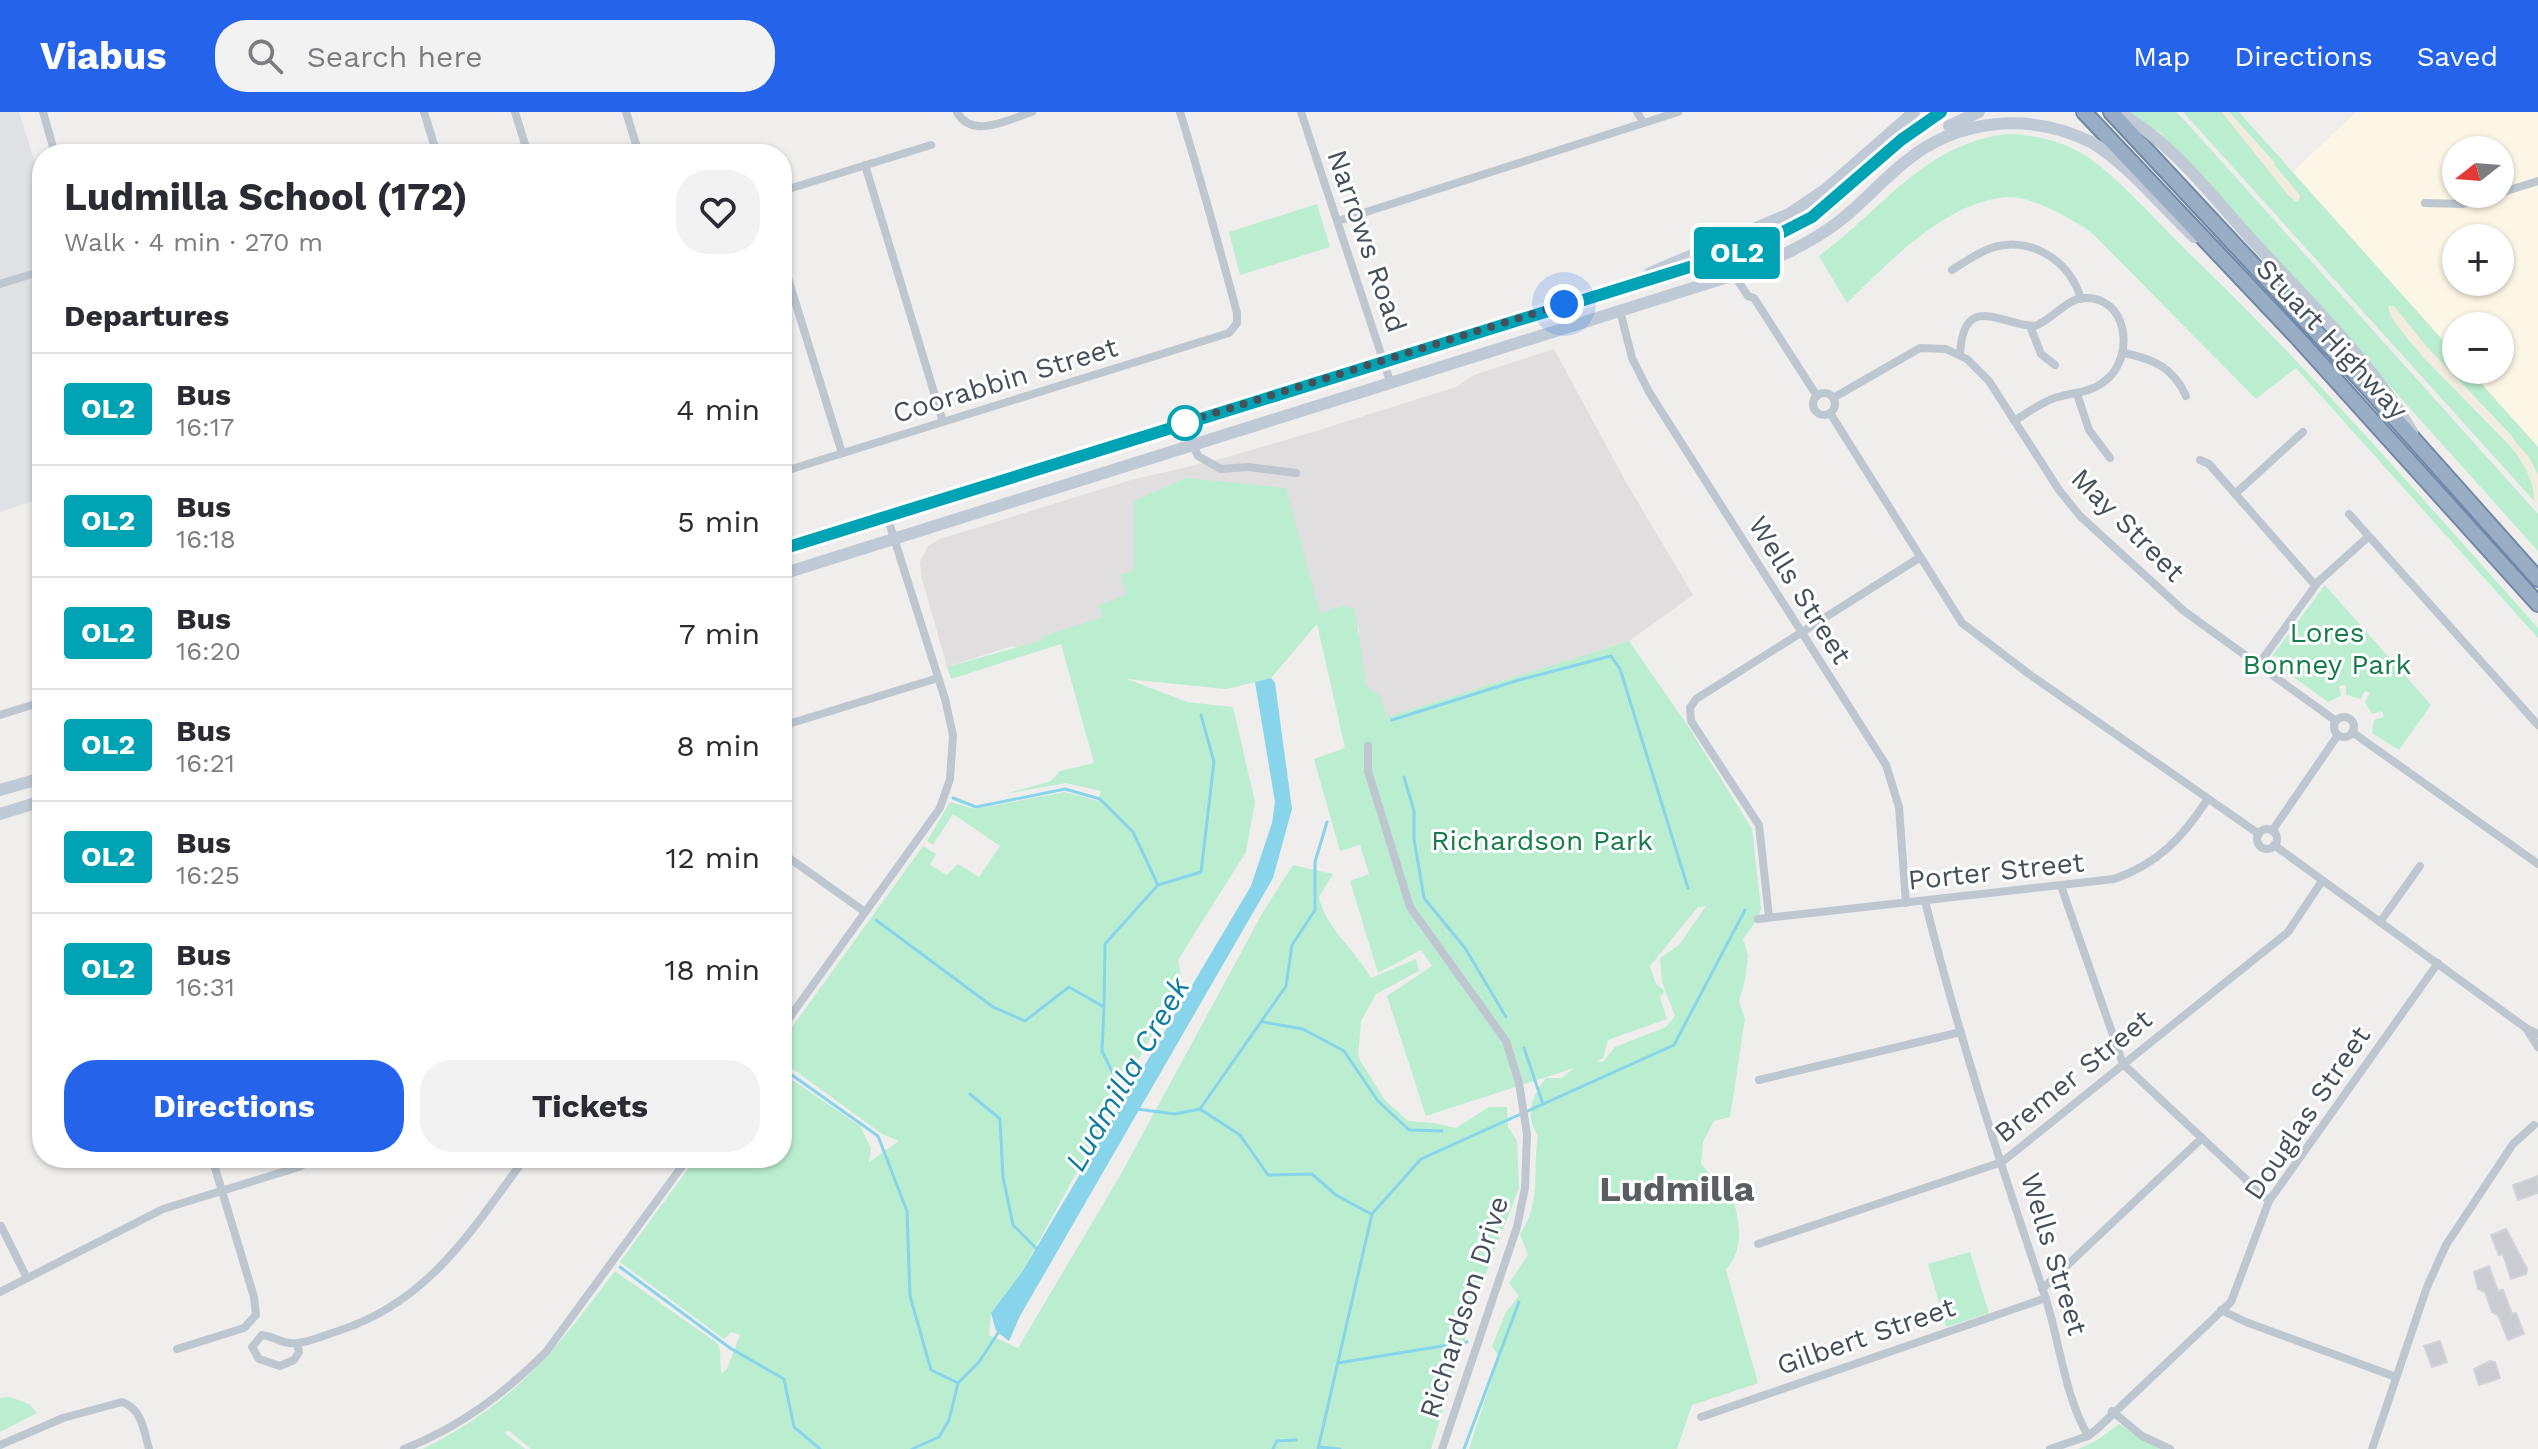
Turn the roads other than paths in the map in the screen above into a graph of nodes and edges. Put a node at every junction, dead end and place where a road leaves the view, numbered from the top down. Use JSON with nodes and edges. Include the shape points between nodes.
{"nodes":[{"id":1,"x":43,"y":112,"type":"edge"},
{"id":2,"x":424,"y":112,"type":"edge"},
{"id":3,"x":515,"y":112,"type":"edge"},
{"id":4,"x":626,"y":112,"type":"edge"},
{"id":5,"x":957,"y":112,"type":"edge"},
{"id":6,"x":1032,"y":112,"type":"edge"},
{"id":7,"x":1180,"y":112,"type":"edge"},
{"id":8,"x":1301,"y":112,"type":"edge"},
{"id":9,"x":1637,"y":112,"type":"edge"},
{"id":10,"x":1678,"y":112,"type":"edge"},
{"id":11,"x":1912,"y":112,"type":"edge"},
{"id":12,"x":1941,"y":112,"type":"edge"},
{"id":13,"x":1979,"y":112,"type":"edge"},
{"id":14,"x":2084,"y":112,"type":"edge"},
{"id":15,"x":2111,"y":112,"type":"edge"},
{"id":16,"x":2118,"y":112,"type":"edge"},
{"id":17,"x":1643,"y":122,"type":"junction"},
{"id":18,"x":52,"y":144,"type":"edge"},
{"id":19,"x":434,"y":144,"type":"edge"},
{"id":20,"x":525,"y":144,"type":"edge"},
{"id":21,"x":636,"y":144,"type":"edge"},
{"id":22,"x":931,"y":145,"type":"dead end"},
{"id":23,"x":1904,"y":163,"type":"junction"},
{"id":24,"x":865,"y":165,"type":"junction"},
{"id":25,"x":2538,"y":181,"type":"edge"},
{"id":26,"x":792,"y":188,"type":"edge"},
{"id":27,"x":2514,"y":188,"type":"edge"},
{"id":28,"x":2425,"y":203,"type":"dead end"},
{"id":29,"x":2442,"y":203,"type":"edge"},
{"id":30,"x":1338,"y":221,"type":"junction"},
{"id":31,"x":1952,"y":270,"type":"dead end"},
{"id":32,"x":32,"y":274,"type":"edge"},
{"id":33,"x":1734,"y":275,"type":"junction"},
{"id":34,"x":0,"y":284,"type":"edge"},
{"id":35,"x":2247,"y":284,"type":"junction"},
{"id":36,"x":1626,"y":285,"type":"junction"},
{"id":37,"x":792,"y":291,"type":"edge"},
{"id":38,"x":2081,"y":299,"type":"junction"},
{"id":39,"x":1620,"y":311,"type":"junction"},
{"id":40,"x":2030,"y":326,"type":"junction"},
{"id":41,"x":2124,"y":353,"type":"junction"},
{"id":42,"x":1960,"y":355,"type":"junction"},
{"id":43,"x":1384,"y":360,"type":"junction"},
{"id":44,"x":2055,"y":365,"type":"dead end"},
{"id":45,"x":1391,"y":384,"type":"junction"},
{"id":46,"x":2077,"y":394,"type":"junction"},
{"id":47,"x":1817,"y":396,"type":"junction"},
{"id":48,"x":2186,"y":396,"type":"dead end"},
{"id":49,"x":1833,"y":398,"type":"junction"},
{"id":50,"x":1830,"y":413,"type":"junction"},
{"id":51,"x":2014,"y":421,"type":"junction"},
{"id":52,"x":943,"y":422,"type":"junction"},
{"id":53,"x":2303,"y":432,"type":"dead end"},
{"id":54,"x":1193,"y":445,"type":"junction"},
{"id":55,"x":2421,"y":447,"type":"junction"},
{"id":56,"x":842,"y":453,"type":"junction"},
{"id":57,"x":2110,"y":458,"type":"dead end"},
{"id":58,"x":2200,"y":460,"type":"dead end"},
{"id":59,"x":792,"y":469,"type":"edge"},
{"id":60,"x":1296,"y":473,"type":"dead end"},
{"id":61,"x":2235,"y":494,"type":"junction"},
{"id":62,"x":2349,"y":514,"type":"dead end"},
{"id":63,"x":887,"y":516,"type":"junction"},
{"id":64,"x":2368,"y":537,"type":"junction"},
{"id":65,"x":894,"y":539,"type":"junction"},
{"id":66,"x":792,"y":546,"type":"edge"},
{"id":67,"x":1919,"y":558,"type":"junction"},
{"id":68,"x":792,"y":571,"type":"edge"},
{"id":69,"x":2538,"y":579,"type":"edge"},
{"id":70,"x":2315,"y":585,"type":"junction"},
{"id":71,"x":2538,"y":604,"type":"edge"},
{"id":72,"x":1801,"y":632,"type":"junction"},
{"id":73,"x":2259,"y":664,"type":"junction"},
{"id":74,"x":938,"y":678,"type":"junction"},
{"id":75,"x":32,"y":705,"type":"edge"},
{"id":76,"x":0,"y":715,"type":"edge"},
{"id":77,"x":2336,"y":721,"type":"junction"},
{"id":78,"x":792,"y":723,"type":"edge"},
{"id":79,"x":2538,"y":725,"type":"edge"},
{"id":80,"x":2352,"y":732,"type":"junction"},
{"id":81,"x":2338,"y":735,"type":"junction"},
{"id":82,"x":1368,"y":746,"type":"dead end"},
{"id":83,"x":32,"y":781,"type":"edge"},
{"id":84,"x":0,"y":790,"type":"edge"},
{"id":85,"x":2207,"y":800,"type":"junction"},
{"id":86,"x":32,"y":804,"type":"edge"},
{"id":87,"x":0,"y":814,"type":"edge"},
{"id":88,"x":2272,"y":831,"type":"junction"},
{"id":89,"x":2259,"y":834,"type":"junction"},
{"id":90,"x":2274,"y":845,"type":"junction"},
{"id":91,"x":792,"y":860,"type":"edge"},
{"id":92,"x":2538,"y":864,"type":"edge"},
{"id":93,"x":2420,"y":866,"type":"dead end"},
{"id":94,"x":2322,"y":881,"type":"junction"},
{"id":95,"x":2061,"y":886,"type":"junction"},
{"id":96,"x":1925,"y":901,"type":"junction"},
{"id":97,"x":1906,"y":903,"type":"junction"},
{"id":98,"x":865,"y":912,"type":"junction"},
{"id":99,"x":1769,"y":917,"type":"junction"},
{"id":100,"x":1758,"y":919,"type":"dead end"},
{"id":101,"x":2380,"y":922,"type":"junction"},
{"id":102,"x":2438,"y":963,"type":"junction"},
{"id":103,"x":792,"y":1014,"type":"edge"},
{"id":104,"x":2526,"y":1028,"type":"junction"},
{"id":105,"x":1961,"y":1032,"type":"junction"},
{"id":106,"x":2538,"y":1034,"type":"edge"},
{"id":107,"x":2538,"y":1047,"type":"edge"},
{"id":108,"x":2123,"y":1064,"type":"junction"},
{"id":109,"x":1759,"y":1080,"type":"dead end"},
{"id":110,"x":2534,"y":1125,"type":"dead end"},
{"id":111,"x":2202,"y":1138,"type":"junction"},
{"id":112,"x":2002,"y":1162,"type":"junction"},
{"id":113,"x":215,"y":1168,"type":"edge"},
{"id":114,"x":296,"y":1168,"type":"edge"},
{"id":115,"x":518,"y":1168,"type":"edge"},
{"id":116,"x":681,"y":1168,"type":"edge"},
{"id":117,"x":222,"y":1190,"type":"junction"},
{"id":118,"x":2269,"y":1201,"type":"junction"},
{"id":119,"x":1,"y":1226,"type":"edge"},
{"id":120,"x":1758,"y":1244,"type":"dead end"},
{"id":121,"x":27,"y":1278,"type":"junction"},
{"id":122,"x":0,"y":1292,"type":"edge"},
{"id":123,"x":2044,"y":1294,"type":"junction"},
{"id":124,"x":2221,"y":1310,"type":"junction"},
{"id":125,"x":297,"y":1344,"type":"junction"},
{"id":126,"x":177,"y":1349,"type":"dead end"},
{"id":127,"x":2396,"y":1377,"type":"junction"},
{"id":128,"x":2112,"y":1411,"type":"junction"},
{"id":129,"x":1701,"y":1417,"type":"dead end"},
{"id":130,"x":2088,"y":1436,"type":"junction"},
{"id":131,"x":0,"y":1445,"type":"edge"},
{"id":132,"x":149,"y":1449,"type":"edge"},
{"id":133,"x":404,"y":1449,"type":"edge"},
{"id":134,"x":1442,"y":1449,"type":"edge"},
{"id":135,"x":2050,"y":1449,"type":"edge"},
{"id":136,"x":2170,"y":1449,"type":"edge"},
{"id":137,"x":2372,"y":1449,"type":"edge"}],
"edges":[{"from":1,"to":18,"type":"street"},
{"from":2,"to":19,"type":"street"},
{"from":3,"to":20,"type":"street"},
{"from":4,"to":21,"type":"street"},
{"from":5,"to":6,"type":"street","via":[[966,124],[985,127]]},
{"from":7,"to":52,"type":"street","name":"Coorabbin Street","via":[[1237,323],[1221,337]]},
{"from":8,"to":30,"type":"street","name":"Narrows Road"},
{"from":9,"to":17,"type":"street"},
{"from":10,"to":17,"type":"street"},
{"from":11,"to":36,"type":"main road","via":[[1826,189],[1789,214]]},
{"from":12,"to":36,"type":"main road","via":[[1819,212],[1763,243]]},
{"from":13,"to":23,"type":"main road","via":[[1923,141]]},
{"from":14,"to":35,"type":"highway","name":"Stuart Highway"},
{"from":15,"to":55,"type":"highway","name":"Stuart Highway"},
{"from":16,"to":55,"type":"main road","via":[[2178,160],[2282,273],[2380,383]]},
{"from":17,"to":30,"type":"street"},
{"from":22,"to":24,"type":"street"},
{"from":23,"to":33,"type":"main road","via":[[1826,231]]},
{"from":23,"to":35,"type":"main road","via":[[1938,138],[1993,120],[2040,122],[2072,132],[2110,157]]},
{"from":24,"to":26,"type":"street"},
{"from":24,"to":52,"type":"street"},
{"from":25,"to":27,"type":"street"},
{"from":28,"to":29,"type":"street"},
{"from":30,"to":43,"type":"street","name":"Narrows Road"},
{"from":31,"to":38,"type":"street","via":[[1990,248],[2025,245],[2065,267]]},
{"from":32,"to":34,"type":"street"},
{"from":33,"to":39,"type":"main road"},
{"from":33,"to":47,"type":"street"},
{"from":35,"to":71,"type":"highway","name":"Stuart Highway"},
{"from":36,"to":43,"type":"main road"},
{"from":37,"to":56,"type":"street"},
{"from":38,"to":40,"type":"street"},
{"from":38,"to":41,"type":"street","via":[[2099,301],[2115,315],[2124,332]]},
{"from":39,"to":45,"type":"main road"},
{"from":39,"to":72,"type":"street","name":"Wells Street","via":[[1641,379]]},
{"from":40,"to":42,"type":"street","via":[[1992,315],[1979,317],[1962,333]]},
{"from":40,"to":44,"type":"street","via":[[2041,354]]},
{"from":41,"to":46,"type":"street","via":[[2108,379]]},
{"from":41,"to":48,"type":"street","via":[[2166,367]]},
{"from":42,"to":49,"type":"street","via":[[1920,348]]},
{"from":42,"to":51,"type":"street","name":"May Street","via":[[1981,371]]},
{"from":43,"to":45,"type":"street","name":"Narrows Road"},
{"from":43,"to":63,"type":"main road"},
{"from":45,"to":54,"type":"main road"},
{"from":46,"to":51,"type":"street","via":[[2052,399]]},
{"from":46,"to":57,"type":"street","via":[[2089,430]]},
{"from":47,"to":49,"type":"street"},
{"from":47,"to":50,"type":"street","via":[[1816,411]]},
{"from":49,"to":50,"type":"street"},
{"from":50,"to":67,"type":"street"},
{"from":51,"to":73,"type":"street","name":"May Street","via":[[2080,516],[2164,595]]},
{"from":52,"to":56,"type":"street","name":"Coorabbin Street"},
{"from":53,"to":61,"type":"street"},
{"from":54,"to":60,"type":"street","via":[[1198,456],[1221,469]]},
{"from":54,"to":65,"type":"main road"},
{"from":55,"to":69,"type":"highway","name":"Stuart Highway"},
{"from":56,"to":59,"type":"street","name":"Coorabbin Street"},
{"from":58,"to":61,"type":"street"},
{"from":61,"to":70,"type":"street"},
{"from":62,"to":64,"type":"street"},
{"from":63,"to":65,"type":"street"},
{"from":63,"to":66,"type":"main road"},
{"from":64,"to":70,"type":"street"},
{"from":64,"to":79,"type":"street"},
{"from":65,"to":68,"type":"main road"},
{"from":65,"to":74,"type":"street"},
{"from":67,"to":72,"type":"street"},
{"from":67,"to":85,"type":"street","via":[[1975,635]]},
{"from":70,"to":73,"type":"street"},
{"from":72,"to":97,"type":"street","name":"Wells Street","via":[[1890,776],[1899,807]]},
{"from":72,"to":99,"type":"street","via":[[1696,699],[1690,708],[1691,721],[1759,825]]},
{"from":73,"to":77,"type":"street","name":"May Street"},
{"from":74,"to":78,"type":"street"},
{"from":74,"to":98,"type":"street","via":[[953,735],[946,794]]},
{"from":75,"to":76,"type":"street"},
{"from":77,"to":80,"type":"street","via":[[2348,718]]},
{"from":77,"to":81,"type":"street"},
{"from":80,"to":81,"type":"street"},
{"from":80,"to":92,"type":"street"},
{"from":81,"to":88,"type":"street"},
{"from":82,"to":134,"type":"street","name":"Richardson Drive","via":[[1368,771],[1410,907],[1506,1041],[1525,1118],[1525,1188],[1517,1227]]},
{"from":83,"to":84,"type":"main road"},
{"from":85,"to":89,"type":"street"},
{"from":85,"to":95,"type":"street","name":"Porter Street","via":[[2179,841],[2134,871]]},
{"from":86,"to":87,"type":"main road"},
{"from":88,"to":89,"type":"street"},
{"from":88,"to":90,"type":"street"},
{"from":89,"to":90,"type":"street","via":[[2262,847]]},
{"from":90,"to":94,"type":"street"},
{"from":91,"to":98,"type":"street"},
{"from":93,"to":101,"type":"street"},
{"from":94,"to":101,"type":"street"},
{"from":94,"to":108,"type":"street","name":"Bremer Street","via":[[2288,932]]},
{"from":95,"to":96,"type":"street","name":"Porter Street"},
{"from":95,"to":108,"type":"street"},
{"from":96,"to":97,"type":"street","name":"Porter Street"},
{"from":96,"to":105,"type":"street","name":"Wells Street"},
{"from":97,"to":99,"type":"street","name":"Porter Street"},
{"from":98,"to":103,"type":"street"},
{"from":99,"to":100,"type":"street","name":"Porter Street"},
{"from":101,"to":102,"type":"street"},
{"from":102,"to":104,"type":"street"},
{"from":102,"to":118,"type":"street","name":"Douglas Street"},
{"from":104,"to":106,"type":"street"},
{"from":104,"to":107,"type":"street"},
{"from":105,"to":109,"type":"street"},
{"from":105,"to":112,"type":"street","name":"Wells Street"},
{"from":108,"to":111,"type":"street"},
{"from":108,"to":112,"type":"street","name":"Bremer Street"},
{"from":110,"to":127,"type":"street","via":[[2513,1144],[2456,1226],[2427,1287]]},
{"from":111,"to":118,"type":"street"},
{"from":111,"to":123,"type":"street","name":"Gilbert Street"},
{"from":112,"to":120,"type":"street","name":"Bremer Street"},
{"from":112,"to":123,"type":"street","name":"Wells Street"},
{"from":113,"to":117,"type":"street"},
{"from":114,"to":117,"type":"street"},
{"from":115,"to":125,"type":"street","via":[[426,1283],[373,1318]]},
{"from":116,"to":133,"type":"street","via":[[538,1361],[479,1411]]},
{"from":117,"to":121,"type":"street","via":[[163,1209]]},
{"from":117,"to":126,"type":"street","via":[[256,1315],[244,1328]]},
{"from":118,"to":124,"type":"street","name":"Douglas Street","via":[[2234,1297]]},
{"from":119,"to":121,"type":"street"},
{"from":121,"to":122,"type":"street"},
{"from":123,"to":129,"type":"street","name":"Gilbert Street"},
{"from":123,"to":130,"type":"street","name":"Wells Street"},
{"from":124,"to":127,"type":"street"},
{"from":124,"to":128,"type":"street","name":"Douglas Street"},
{"from":125,"to":125,"type":"street","via":[[294,1360],[280,1366],[259,1359],[252,1347],[262,1335]]},
{"from":127,"to":137,"type":"street"},
{"from":128,"to":130,"type":"street","name":"Douglas Street"},
{"from":128,"to":136,"type":"street","via":[[2142,1436]]},
{"from":130,"to":135,"type":"street","name":"Douglas Street"},
{"from":131,"to":132,"type":"street","via":[[63,1418],[122,1402],[139,1415]]}]}
